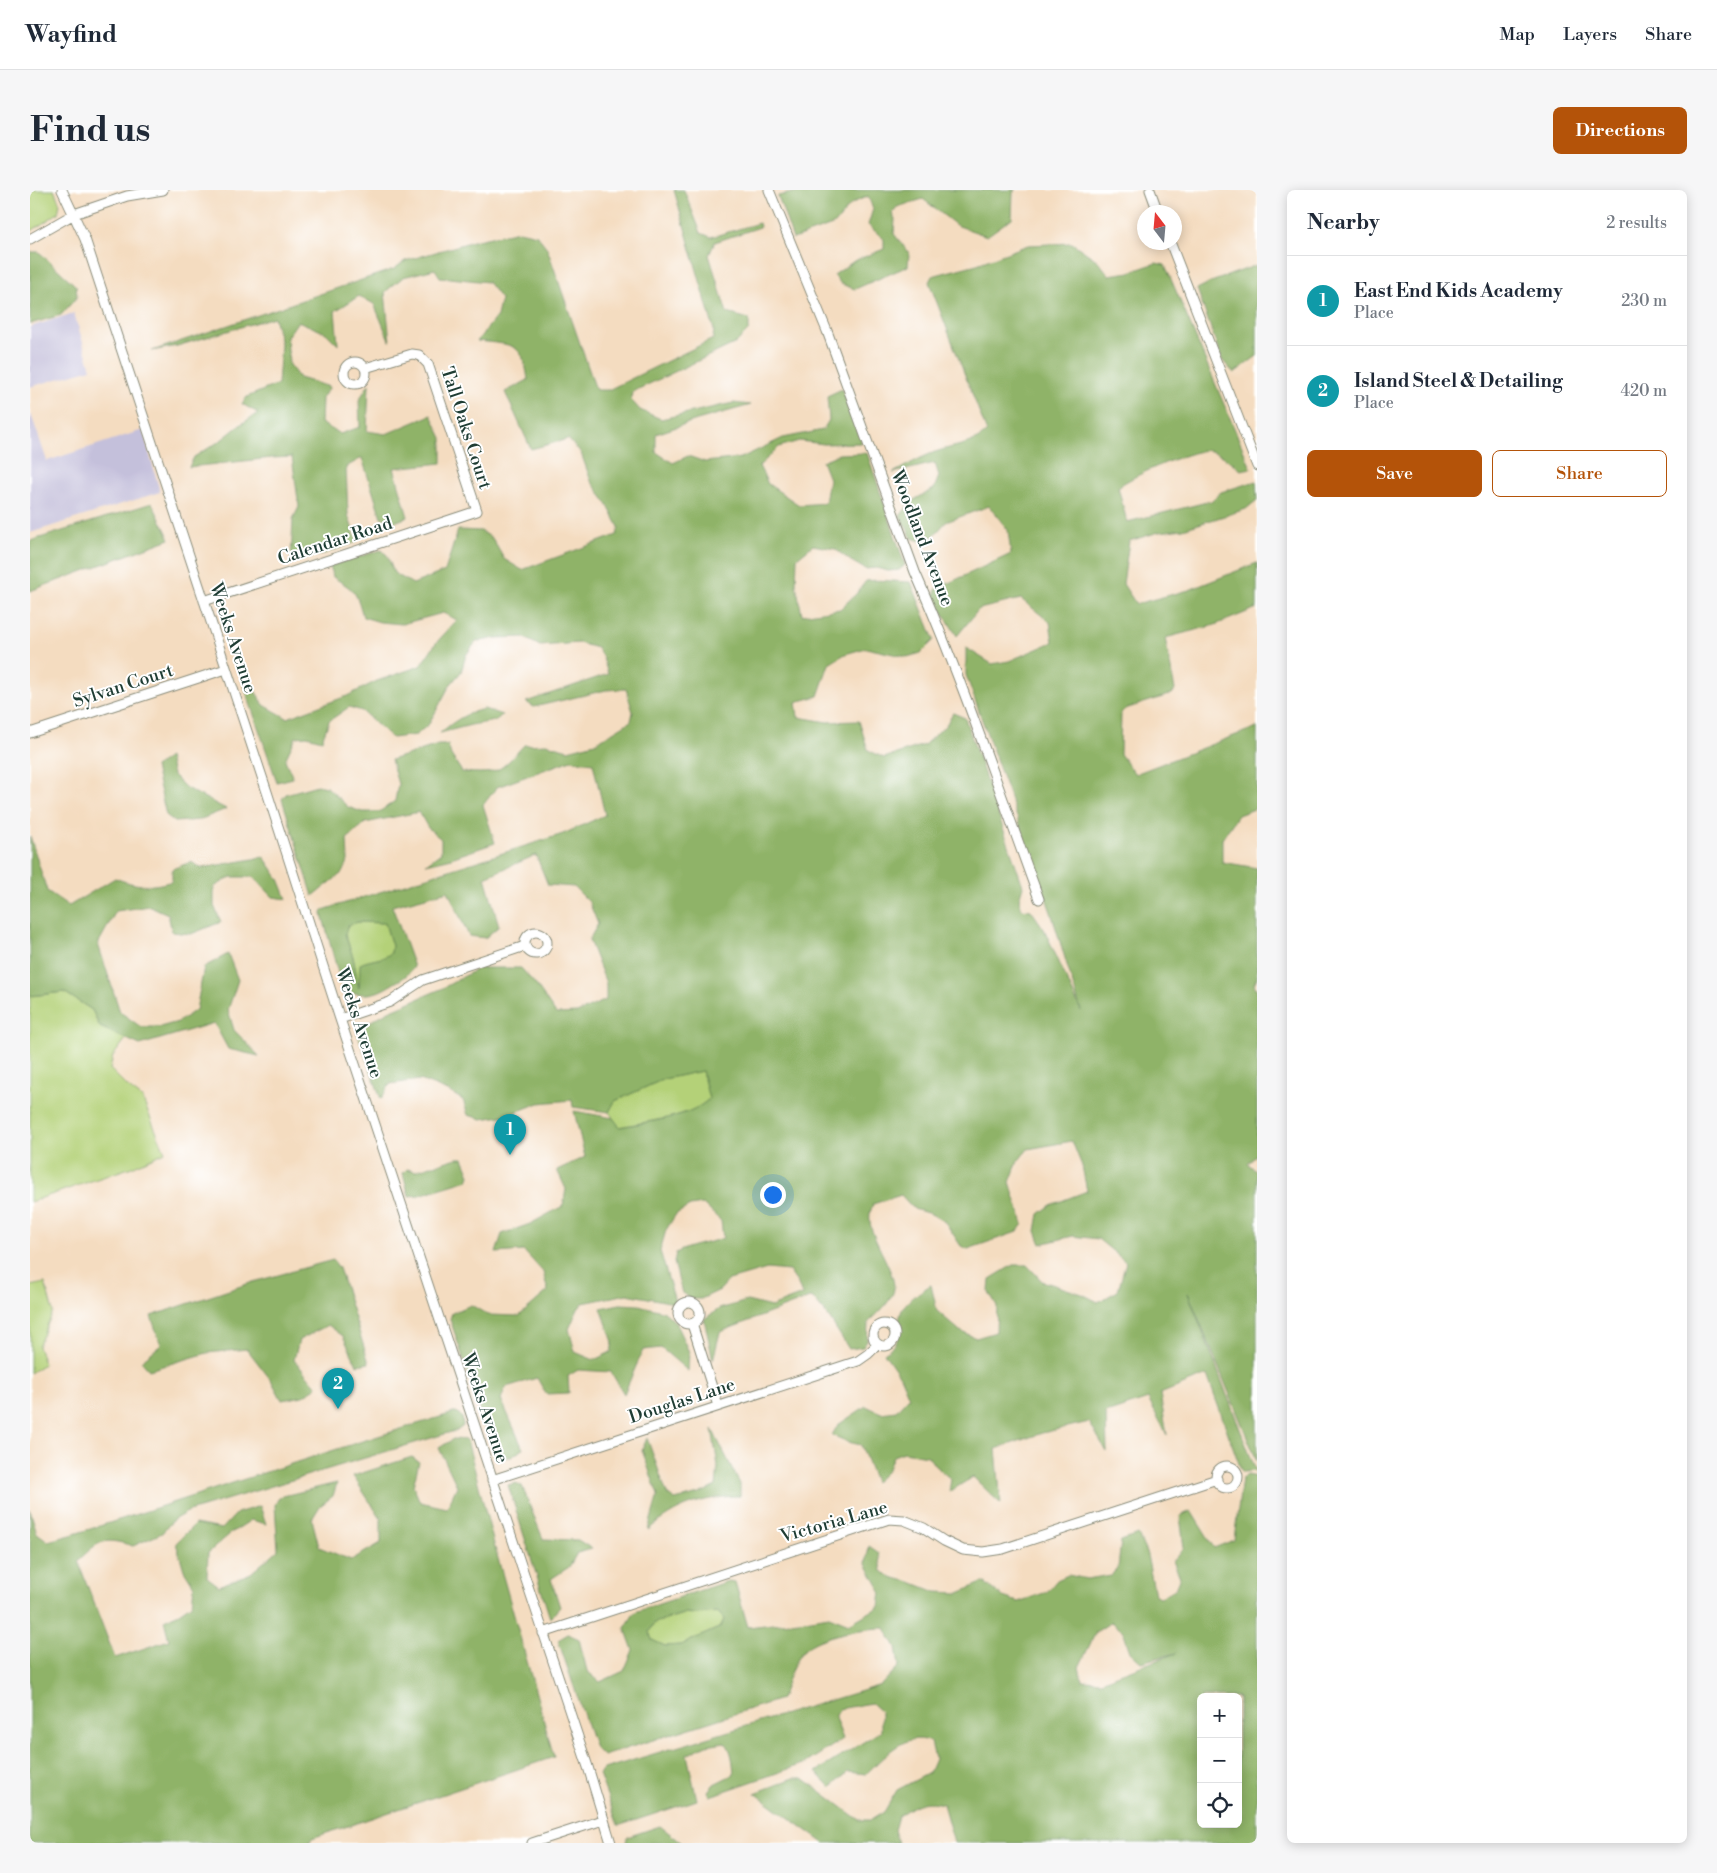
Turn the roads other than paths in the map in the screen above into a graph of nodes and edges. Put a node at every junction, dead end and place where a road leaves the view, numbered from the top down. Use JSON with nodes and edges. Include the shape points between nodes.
{"nodes":[{"id":1,"x":62,"y":190,"type":"edge"},
{"id":2,"x":163,"y":190,"type":"edge"},
{"id":3,"x":769,"y":190,"type":"edge"},
{"id":4,"x":1150,"y":190,"type":"edge"},
{"id":5,"x":1155,"y":205,"type":"edge"},
{"id":6,"x":74,"y":214,"type":"junction"},
{"id":7,"x":30,"y":239,"type":"edge"},
{"id":8,"x":1173,"y":250,"type":"edge"},
{"id":9,"x":364,"y":368,"type":"dead end"},
{"id":10,"x":1257,"y":466,"type":"edge"},
{"id":11,"x":476,"y":512,"type":"joint"},
{"id":12,"x":204,"y":601,"type":"junction"},
{"id":13,"x":226,"y":669,"type":"junction"},
{"id":14,"x":30,"y":733,"type":"edge"},
{"id":15,"x":1039,"y":899,"type":"dead end"},
{"id":16,"x":525,"y":946,"type":"dead end"},
{"id":17,"x":340,"y":1019,"type":"junction"},
{"id":18,"x":692,"y":1324,"type":"dead end"},
{"id":19,"x":878,"y":1344,"type":"dead end"},
{"id":20,"x":718,"y":1406,"type":"junction"},
{"id":21,"x":1217,"y":1479,"type":"dead end"},
{"id":22,"x":492,"y":1480,"type":"junction"},
{"id":23,"x":543,"y":1633,"type":"junction"},
{"id":24,"x":603,"y":1820,"type":"junction"},
{"id":25,"x":532,"y":1843,"type":"edge"},
{"id":26,"x":611,"y":1843,"type":"edge"}],
"edges":[{"from":1,"to":6,"type":"street","name":"Weeks Avenue"},
{"from":2,"to":6,"type":"street","via":[[126,196]]},
{"from":3,"to":15,"type":"street","name":"Woodland Avenue","via":[[827,332]]},
{"from":4,"to":5,"type":"street"},
{"from":6,"to":7,"type":"street"},
{"from":6,"to":12,"type":"street","name":"Weeks Avenue"},
{"from":8,"to":10,"type":"street"},
{"from":9,"to":11,"type":"street","name":"Tall Oaks Court","via":[[412,354],[419,355],[428,364]]},
{"from":11,"to":12,"type":"street","name":"Calendar Road"},
{"from":12,"to":13,"type":"street","name":"Weeks Avenue"},
{"from":13,"to":14,"type":"street","name":"Sylvan Court"},
{"from":13,"to":17,"type":"street","name":"Weeks Avenue"},
{"from":16,"to":17,"type":"street","via":[[423,980],[390,1002]]},
{"from":17,"to":22,"type":"street","name":"Weeks Avenue"},
{"from":18,"to":20,"type":"street"},
{"from":19,"to":20,"type":"street","name":"Douglas Lane","via":[[858,1361]]},
{"from":20,"to":22,"type":"street","name":"Douglas Lane"},
{"from":21,"to":23,"type":"street","name":"Victoria Lane","via":[[1003,1549],[983,1552],[954,1546],[904,1520],[889,1519]]},
{"from":22,"to":23,"type":"street","name":"Weeks Avenue"},
{"from":23,"to":24,"type":"street","name":"Weeks Avenue"},
{"from":24,"to":25,"type":"street"},
{"from":24,"to":26,"type":"street","name":"Weeks Avenue"}]}
